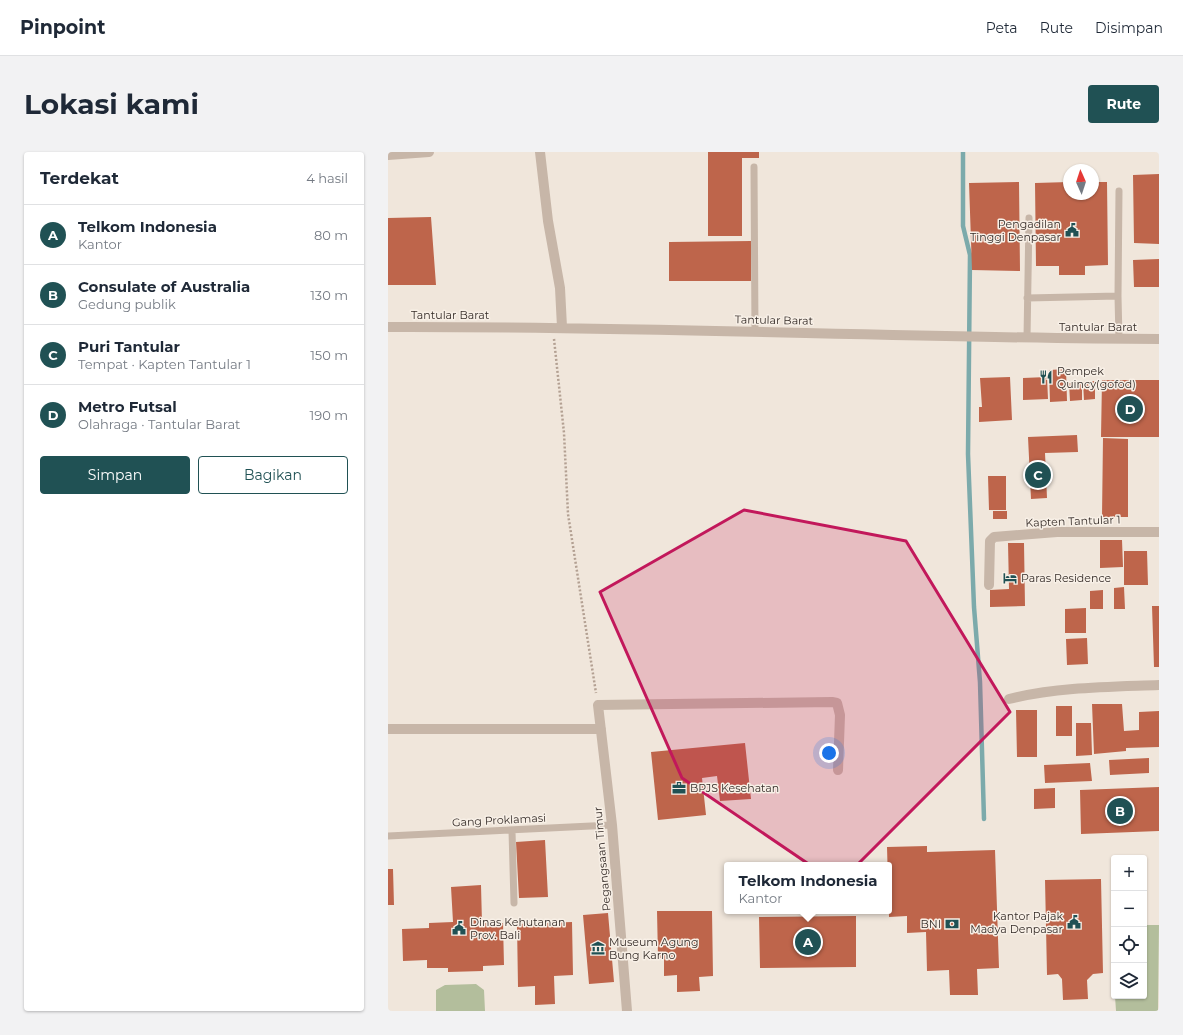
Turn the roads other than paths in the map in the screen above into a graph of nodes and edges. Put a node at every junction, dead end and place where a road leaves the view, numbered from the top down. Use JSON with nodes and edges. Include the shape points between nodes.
{"nodes":[{"id":1,"x":429,"y":152,"type":"edge"},
{"id":2,"x":540,"y":152,"type":"edge"},
{"id":3,"x":388,"y":155,"type":"edge"},
{"id":4,"x":754,"y":167,"type":"dead end"},
{"id":5,"x":1119,"y":191,"type":"dead end"},
{"id":6,"x":1029,"y":218,"type":"dead end"},
{"id":7,"x":1118,"y":296,"type":"junction"},
{"id":8,"x":1027,"y":298,"type":"junction"},
{"id":9,"x":388,"y":327,"type":"edge"},
{"id":10,"x":557,"y":327,"type":"junction"},
{"id":11,"x":755,"y":332,"type":"junction"},
{"id":12,"x":1027,"y":338,"type":"junction"},
{"id":13,"x":1119,"y":339,"type":"junction"},
{"id":14,"x":1159,"y":339,"type":"edge"},
{"id":15,"x":1159,"y":532,"type":"edge"},
{"id":16,"x":990,"y":585,"type":"dead end"},
{"id":17,"x":1159,"y":686,"type":"edge"},
{"id":18,"x":1009,"y":699,"type":"dead end"},
{"id":19,"x":388,"y":729,"type":"edge"},
{"id":20,"x":601,"y":729,"type":"junction"},
{"id":21,"x":838,"y":770,"type":"dead end"},
{"id":22,"x":612,"y":825,"type":"junction"},
{"id":23,"x":512,"y":831,"type":"junction"},
{"id":24,"x":388,"y":836,"type":"edge"},
{"id":25,"x":514,"y":903,"type":"dead end"},
{"id":26,"x":628,"y":1011,"type":"edge"}],
"edges":[{"from":1,"to":3,"type":"street"},
{"from":2,"to":10,"type":"street","via":[[548,221],[560,288]]},
{"from":4,"to":11,"type":"lane"},
{"from":5,"to":7,"type":"lane"},
{"from":6,"to":8,"type":"lane"},
{"from":7,"to":8,"type":"lane"},
{"from":7,"to":13,"type":"lane"},
{"from":8,"to":12,"type":"lane"},
{"from":9,"to":10,"type":"street","name":"Tantular Barat"},
{"from":10,"to":11,"type":"street","name":"Tantular Barat"},
{"from":11,"to":12,"type":"street","name":"Tantular Barat"},
{"from":12,"to":13,"type":"street","name":"Tantular Barat"},
{"from":13,"to":14,"type":"street","name":"Tantular Barat"},
{"from":15,"to":16,"type":"street","name":"Kapten Tantular 1","via":[[1057,532],[994,537],[990,540]]},
{"from":17,"to":18,"type":"street","via":[[1093,688]]},
{"from":19,"to":20,"type":"street"},
{"from":20,"to":21,"type":"street","name":"Pegangsaan Timur","via":[[598,705],[837,703],[840,715]]},
{"from":20,"to":22,"type":"street","name":"Pegangsaan Timur"},
{"from":22,"to":23,"type":"lane","name":"Gang Proklamasi"},
{"from":22,"to":26,"type":"street","name":"Pegangsaan Timur"},
{"from":23,"to":24,"type":"lane","name":"Gang Proklamasi"},
{"from":23,"to":25,"type":"lane"}]}
